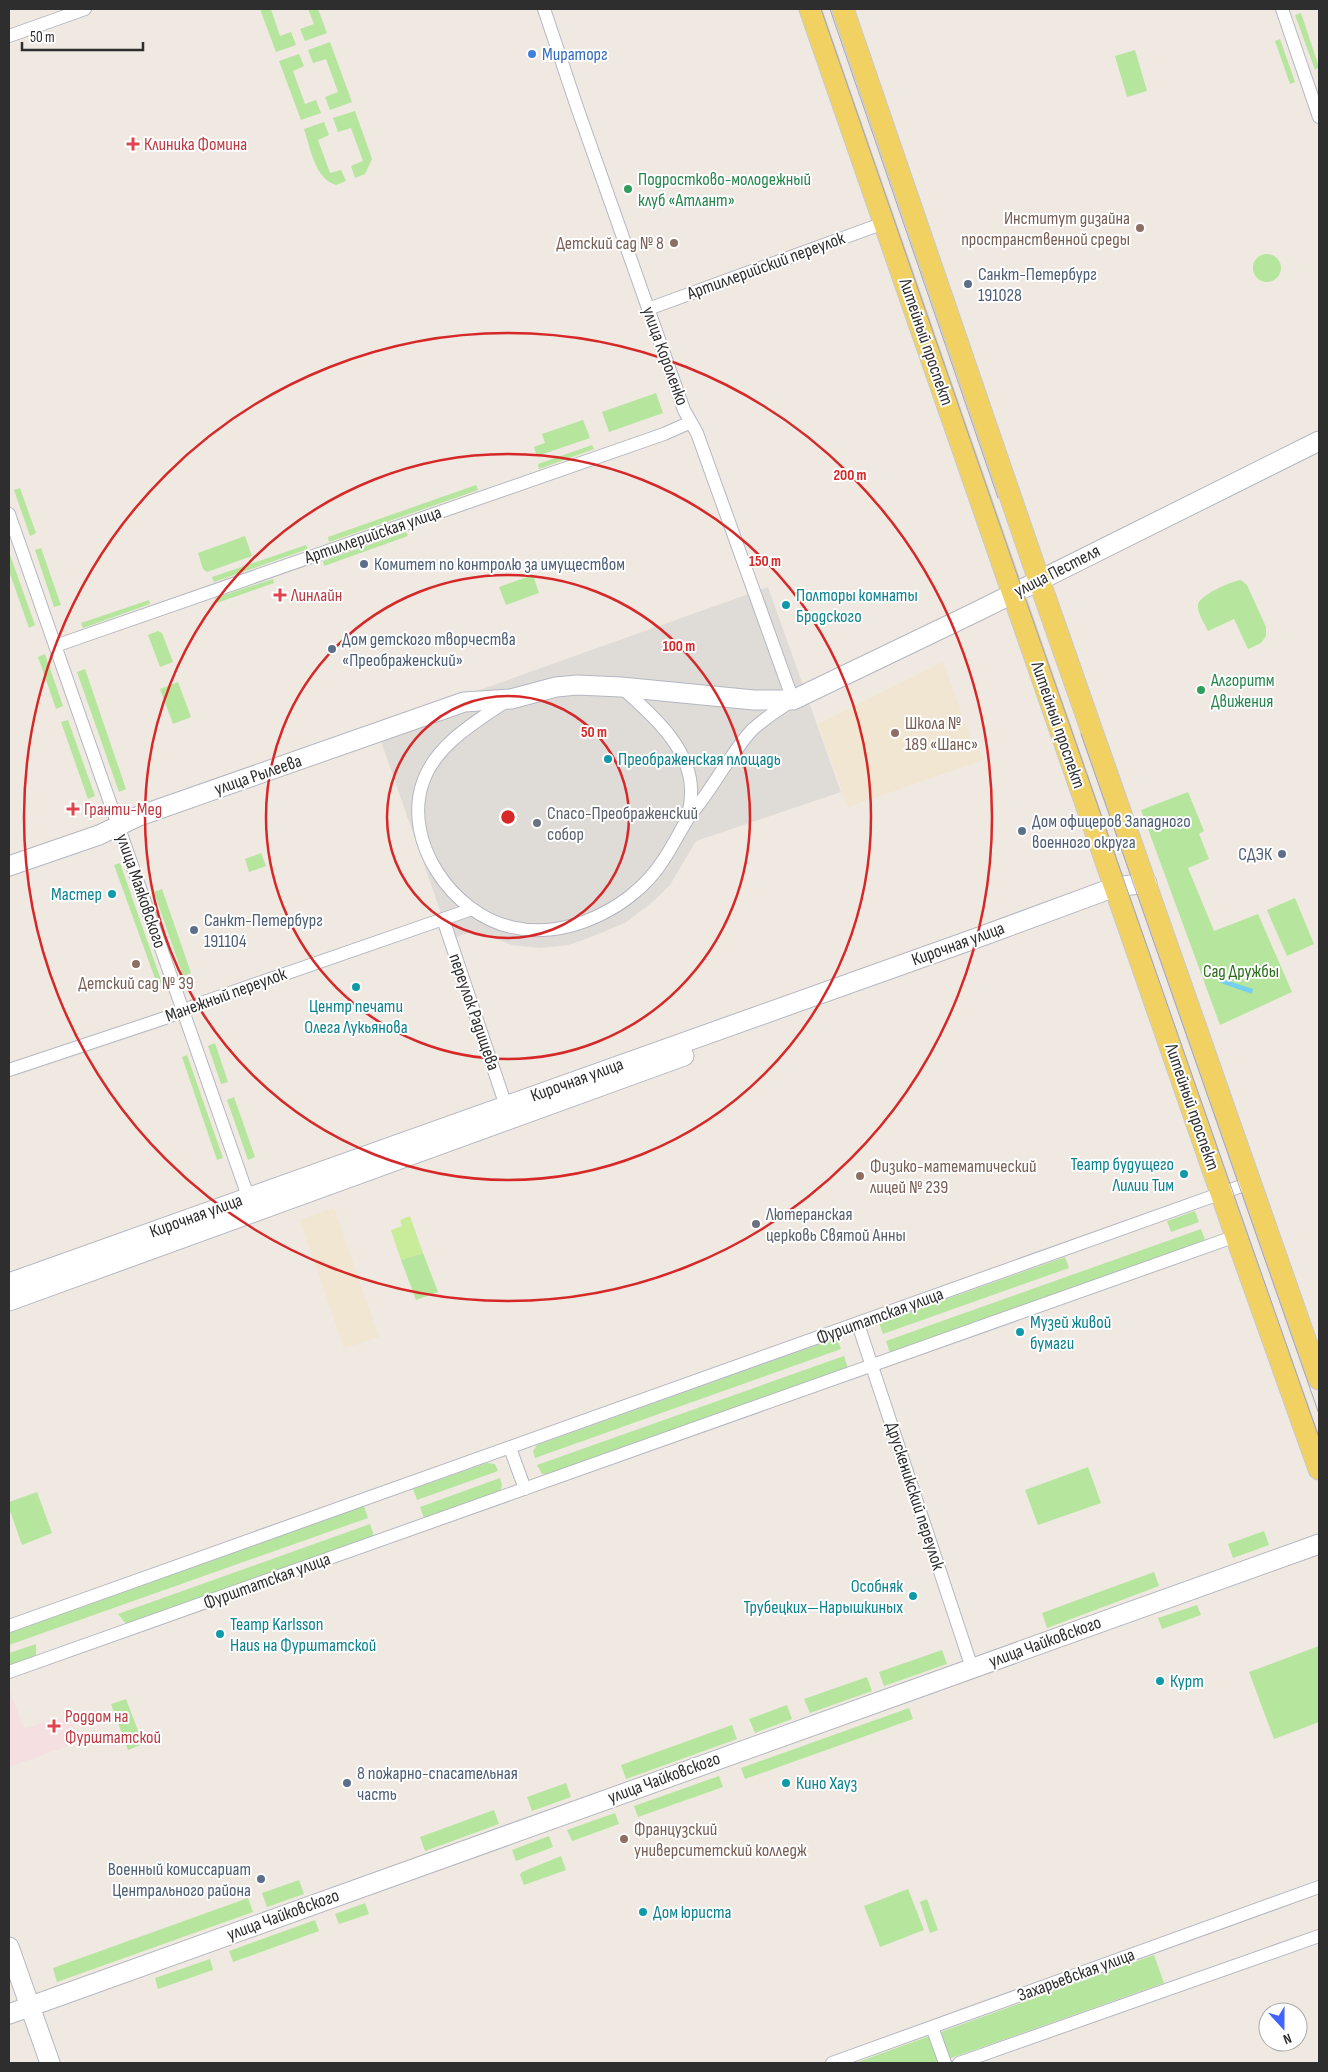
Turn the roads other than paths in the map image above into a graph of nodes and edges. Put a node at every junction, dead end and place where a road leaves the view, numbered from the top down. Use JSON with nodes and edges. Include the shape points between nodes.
{"nodes":[{"id":1,"x":85,"y":9,"type":"edge"},
{"id":2,"x":544,"y":9,"type":"edge"},
{"id":3,"x":810,"y":9,"type":"edge"},
{"id":4,"x":843,"y":9,"type":"edge"},
{"id":5,"x":1282,"y":9,"type":"edge"},
{"id":6,"x":9,"y":36,"type":"edge"},
{"id":7,"x":1319,"y":117,"type":"edge"},
{"id":8,"x":884,"y":222,"type":"junction"},
{"id":9,"x":648,"y":309,"type":"junction"},
{"id":10,"x":691,"y":422,"type":"junction"},
{"id":11,"x":1319,"y":441,"type":"edge"},
{"id":12,"x":9,"y":514,"type":"edge"},
{"id":13,"x":1039,"y":580,"type":"junction"},
{"id":14,"x":1012,"y":594,"type":"junction"},
{"id":15,"x":55,"y":646,"type":"junction"},
{"id":16,"x":621,"y":687,"type":"junction"},
{"id":17,"x":510,"y":698,"type":"junction"},
{"id":18,"x":793,"y":700,"type":"junction"},
{"id":19,"x":687,"y":820,"type":"junction"},
{"id":20,"x":118,"y":826,"type":"junction"},
{"id":21,"x":9,"y":866,"type":"edge"},
{"id":22,"x":1147,"y":883,"type":"junction"},
{"id":23,"x":1117,"y":893,"type":"junction"},
{"id":24,"x":472,"y":909,"type":"junction"},
{"id":25,"x":443,"y":919,"type":"junction"},
{"id":26,"x":183,"y":1010,"type":"junction"},
{"id":27,"x":9,"y":1070,"type":"edge"},
{"id":28,"x":506,"y":1106,"type":"junction"},
{"id":29,"x":1250,"y":1183,"type":"junction"},
{"id":30,"x":1222,"y":1194,"type":"junction"},
{"id":31,"x":251,"y":1205,"type":"junction"},
{"id":32,"x":1236,"y":1236,"type":"junction"},
{"id":33,"x":9,"y":1283,"type":"edge"},
{"id":34,"x":9,"y":1301,"type":"edge"},
{"id":35,"x":858,"y":1324,"type":"junction"},
{"id":36,"x":872,"y":1365,"type":"junction"},
{"id":37,"x":1319,"y":1379,"type":"edge"},
{"id":38,"x":510,"y":1448,"type":"junction"},
{"id":39,"x":1319,"y":1469,"type":"edge"},
{"id":40,"x":525,"y":1489,"type":"junction"},
{"id":41,"x":1319,"y":1544,"type":"edge"},
{"id":42,"x":9,"y":1626,"type":"edge"},
{"id":43,"x":972,"y":1668,"type":"junction"},
{"id":44,"x":9,"y":1672,"type":"edge"},
{"id":45,"x":1319,"y":1887,"type":"edge"},
{"id":46,"x":1319,"y":1936,"type":"edge"},
{"id":47,"x":9,"y":1947,"type":"edge"},
{"id":48,"x":30,"y":2006,"type":"junction"},
{"id":49,"x":9,"y":2014,"type":"edge"},
{"id":50,"x":932,"y":2027,"type":"junction"},
{"id":51,"x":50,"y":2063,"type":"edge"},
{"id":52,"x":832,"y":2063,"type":"edge"},
{"id":53,"x":945,"y":2063,"type":"edge"},
{"id":54,"x":959,"y":2063,"type":"edge"}],
"edges":[{"from":1,"to":6,"type":"street"},
{"from":2,"to":9,"type":"street","name":"улица Короленко"},
{"from":3,"to":8,"type":"main road","name":"Литейный проспект"},
{"from":4,"to":13,"type":"main road","name":"Литейный проспект"},
{"from":5,"to":7,"type":"street"},
{"from":8,"to":9,"type":"street","name":"Артиллерийский переулок"},
{"from":8,"to":14,"type":"main road","name":"Литейный проспект"},
{"from":9,"to":10,"type":"street","name":"улица Короленко"},
{"from":10,"to":15,"type":"street","name":"Артиллерийская улица"},
{"from":10,"to":18,"type":"street","name":"улица Короленко"},
{"from":11,"to":13,"type":"street","name":"улица Пестеля"},
{"from":12,"to":15,"type":"street","name":"улица Маяковского"},
{"from":13,"to":14,"type":"street","name":"улица Пестеля"},
{"from":13,"to":22,"type":"main road","name":"Литейный проспект"},
{"from":14,"to":18,"type":"street","name":"улица Пестеля"},
{"from":14,"to":23,"type":"main road","name":"Литейный проспект"},
{"from":15,"to":20,"type":"street","name":"улица Маяковского"},
{"from":16,"to":17,"type":"street","via":[[556,687]]},
{"from":16,"to":18,"type":"street","via":[[754,700]]},
{"from":16,"to":19,"type":"street","via":[[657,720],[683,758],[691,793]]},
{"from":17,"to":20,"type":"street","name":"улица Рылеева","via":[[464,702]]},
{"from":17,"to":24,"type":"street","via":[[450,742],[435,759],[423,782],[418,806],[420,830],[428,855],[438,874]]},
{"from":18,"to":19,"type":"street","via":[[752,730]]},
{"from":19,"to":24,"type":"street","via":[[664,860],[643,886],[624,902],[585,921],[538,931],[511,927]]},
{"from":20,"to":21,"type":"street","name":"улица Рылеева"},
{"from":20,"to":26,"type":"street","name":"улица Маяковского"},
{"from":22,"to":23,"type":"street","name":"Кирочная улица"},
{"from":22,"to":29,"type":"main road","name":"Литейный проспект"},
{"from":23,"to":28,"type":"street","name":"Кирочная улица"},
{"from":23,"to":30,"type":"main road","name":"Литейный проспект"},
{"from":23,"to":31,"type":"street","name":"Кирочная улица"},
{"from":24,"to":25,"type":"street"},
{"from":25,"to":26,"type":"street","name":"Манежный переулок"},
{"from":25,"to":28,"type":"street","name":"переулок Радищева"},
{"from":26,"to":27,"type":"street","name":"Манежный переулок"},
{"from":26,"to":31,"type":"street","name":"улица Маяковского"},
{"from":28,"to":31,"type":"street","name":"Кирочная улица"},
{"from":29,"to":30,"type":"street","name":"Фурштатская улица"},
{"from":29,"to":37,"type":"main road","name":"Литейный проспект"},
{"from":30,"to":32,"type":"main road","name":"Литейный проспект"},
{"from":30,"to":35,"type":"street","name":"Фурштатская улица"},
{"from":31,"to":33,"type":"street","name":"Кирочная улица"},
{"from":31,"to":34,"type":"street","name":"Кирочная улица"},
{"from":32,"to":36,"type":"street","name":"Фурштатская улица"},
{"from":32,"to":39,"type":"main road","name":"Литейный проспект"},
{"from":35,"to":36,"type":"street","name":"Друскеникский переулок"},
{"from":35,"to":38,"type":"street","name":"Фурштатская улица"},
{"from":36,"to":40,"type":"street","name":"Фурштатская улица"},
{"from":36,"to":43,"type":"street","name":"Друскеникский переулок"},
{"from":38,"to":40,"type":"street"},
{"from":38,"to":42,"type":"street","name":"Фурштатская улица"},
{"from":40,"to":44,"type":"street","name":"Фурштатская улица"},
{"from":41,"to":43,"type":"street","name":"улица Чайковского"},
{"from":43,"to":48,"type":"street","name":"улица Чайковского"},
{"from":45,"to":50,"type":"street","name":"Захарьевская улица"},
{"from":46,"to":54,"type":"street"},
{"from":47,"to":48,"type":"street"},
{"from":48,"to":49,"type":"street","name":"улица Чайковского"},
{"from":48,"to":51,"type":"street"},
{"from":50,"to":52,"type":"street","name":"Захарьевская улица"},
{"from":50,"to":53,"type":"street"}]}
